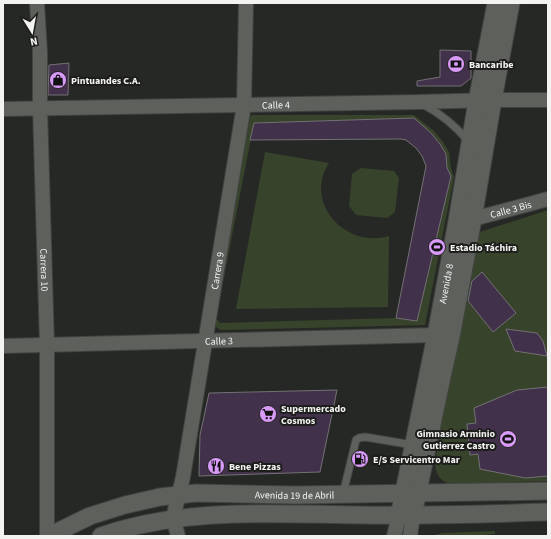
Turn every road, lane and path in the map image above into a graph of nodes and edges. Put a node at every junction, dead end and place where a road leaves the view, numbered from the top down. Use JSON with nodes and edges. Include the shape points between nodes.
{"nodes":[{"id":1,"x":37,"y":3,"type":"edge"},
{"id":2,"x":246,"y":3,"type":"edge"},
{"id":3,"x":496,"y":3,"type":"edge"},
{"id":4,"x":511,"y":3,"type":"edge"},
{"id":5,"x":485,"y":100,"type":"junction"},
{"id":6,"x":548,"y":100,"type":"edge"},
{"id":7,"x":418,"y":102,"type":"junction"},
{"id":8,"x":244,"y":105,"type":"junction"},
{"id":9,"x":40,"y":108,"type":"junction"},
{"id":10,"x":3,"y":109,"type":"edge"},
{"id":11,"x":470,"y":143,"type":"junction"},
{"id":12,"x":548,"y":199,"type":"edge"},
{"id":13,"x":473,"y":219,"type":"junction"},
{"id":14,"x":443,"y":336,"type":"junction"},
{"id":15,"x":205,"y":342,"type":"junction"},
{"id":16,"x":47,"y":345,"type":"junction"},
{"id":17,"x":3,"y":346,"type":"edge"},
{"id":18,"x":413,"y":445,"type":"junction"},
{"id":19,"x":548,"y":491,"type":"edge"},
{"id":20,"x":411,"y":493,"type":"junction"},
{"id":21,"x":343,"y":494,"type":"junction"},
{"id":22,"x":178,"y":495,"type":"junction"},
{"id":23,"x":548,"y":512,"type":"edge"},
{"id":24,"x":406,"y":516,"type":"junction"},
{"id":25,"x":173,"y":518,"type":"junction"},
{"id":26,"x":48,"y":536,"type":"edge"},
{"id":27,"x":101,"y":536,"type":"edge"},
{"id":28,"x":178,"y":536,"type":"edge"},
{"id":29,"x":394,"y":536,"type":"edge"},
{"id":30,"x":410,"y":536,"type":"edge"}],
"edges":[{"from":1,"to":9,"type":"street","name":"Carrera 10"},
{"from":2,"to":8,"type":"street","name":"Carrera 9"},
{"from":3,"to":5,"type":"street","name":"Avenida 8"},
{"from":4,"to":5,"type":"street","name":"Avenida 8"},
{"from":5,"to":6,"type":"street","name":"Calle 4"},
{"from":5,"to":7,"type":"street","name":"Calle 4"},
{"from":5,"to":11,"type":"street","name":"Avenida 8"},
{"from":5,"to":13,"type":"street","name":"Avenida 8"},
{"from":7,"to":8,"type":"street","name":"Calle 4"},
{"from":7,"to":11,"type":"lane","via":[[452,123]]},
{"from":8,"to":9,"type":"street","name":"Calle 4"},
{"from":8,"to":15,"type":"street","name":"Carrera 9"},
{"from":9,"to":10,"type":"street","name":"Calle 4"},
{"from":9,"to":16,"type":"street","name":"Carrera 10"},
{"from":11,"to":14,"type":"street","name":"Avenida 8"},
{"from":12,"to":13,"type":"street","name":"Calle 3 Bis"},
{"from":13,"to":14,"type":"street","name":"Avenida 8"},
{"from":14,"to":15,"type":"street","name":"Calle 3"},
{"from":14,"to":18,"type":"street","name":"Avenida 8"},
{"from":14,"to":20,"type":"street","name":"Avenida 8","via":[[442,377]]},
{"from":15,"to":16,"type":"street","name":"Calle 3"},
{"from":15,"to":22,"type":"street","name":"Carrera 9"},
{"from":16,"to":17,"type":"street","name":"Calle 3"},
{"from":16,"to":26,"type":"street","name":"Carrera 10"},
{"from":18,"to":20,"type":"street","name":"Avenida 8"},
{"from":18,"to":21,"type":"lane","via":[[365,437],[356,440]]},
{"from":19,"to":20,"type":"street","name":"Avenida 19 de Abril"},
{"from":20,"to":21,"type":"street","name":"Avenida 19 de Abril"},
{"from":20,"to":24,"type":"street","name":"Avenida 8"},
{"from":21,"to":22,"type":"street","name":"Avenida 19 de Abril"},
{"from":22,"to":25,"type":"street","name":"Carrera 9"},
{"from":22,"to":26,"type":"street","name":"Avenida 19 de Abril","via":[[160,497],[103,512]]},
{"from":23,"to":24,"type":"street","name":"Avenida 19 de Abril"},
{"from":24,"to":25,"type":"street","name":"Avenida 19 de Abril","via":[[240,514]]},
{"from":24,"to":29,"type":"street"},
{"from":24,"to":30,"type":"street"},
{"from":25,"to":27,"type":"street","name":"Avenida 19 de Abril","via":[[127,527]]},
{"from":25,"to":28,"type":"street","name":"Carrera 9"}]}
